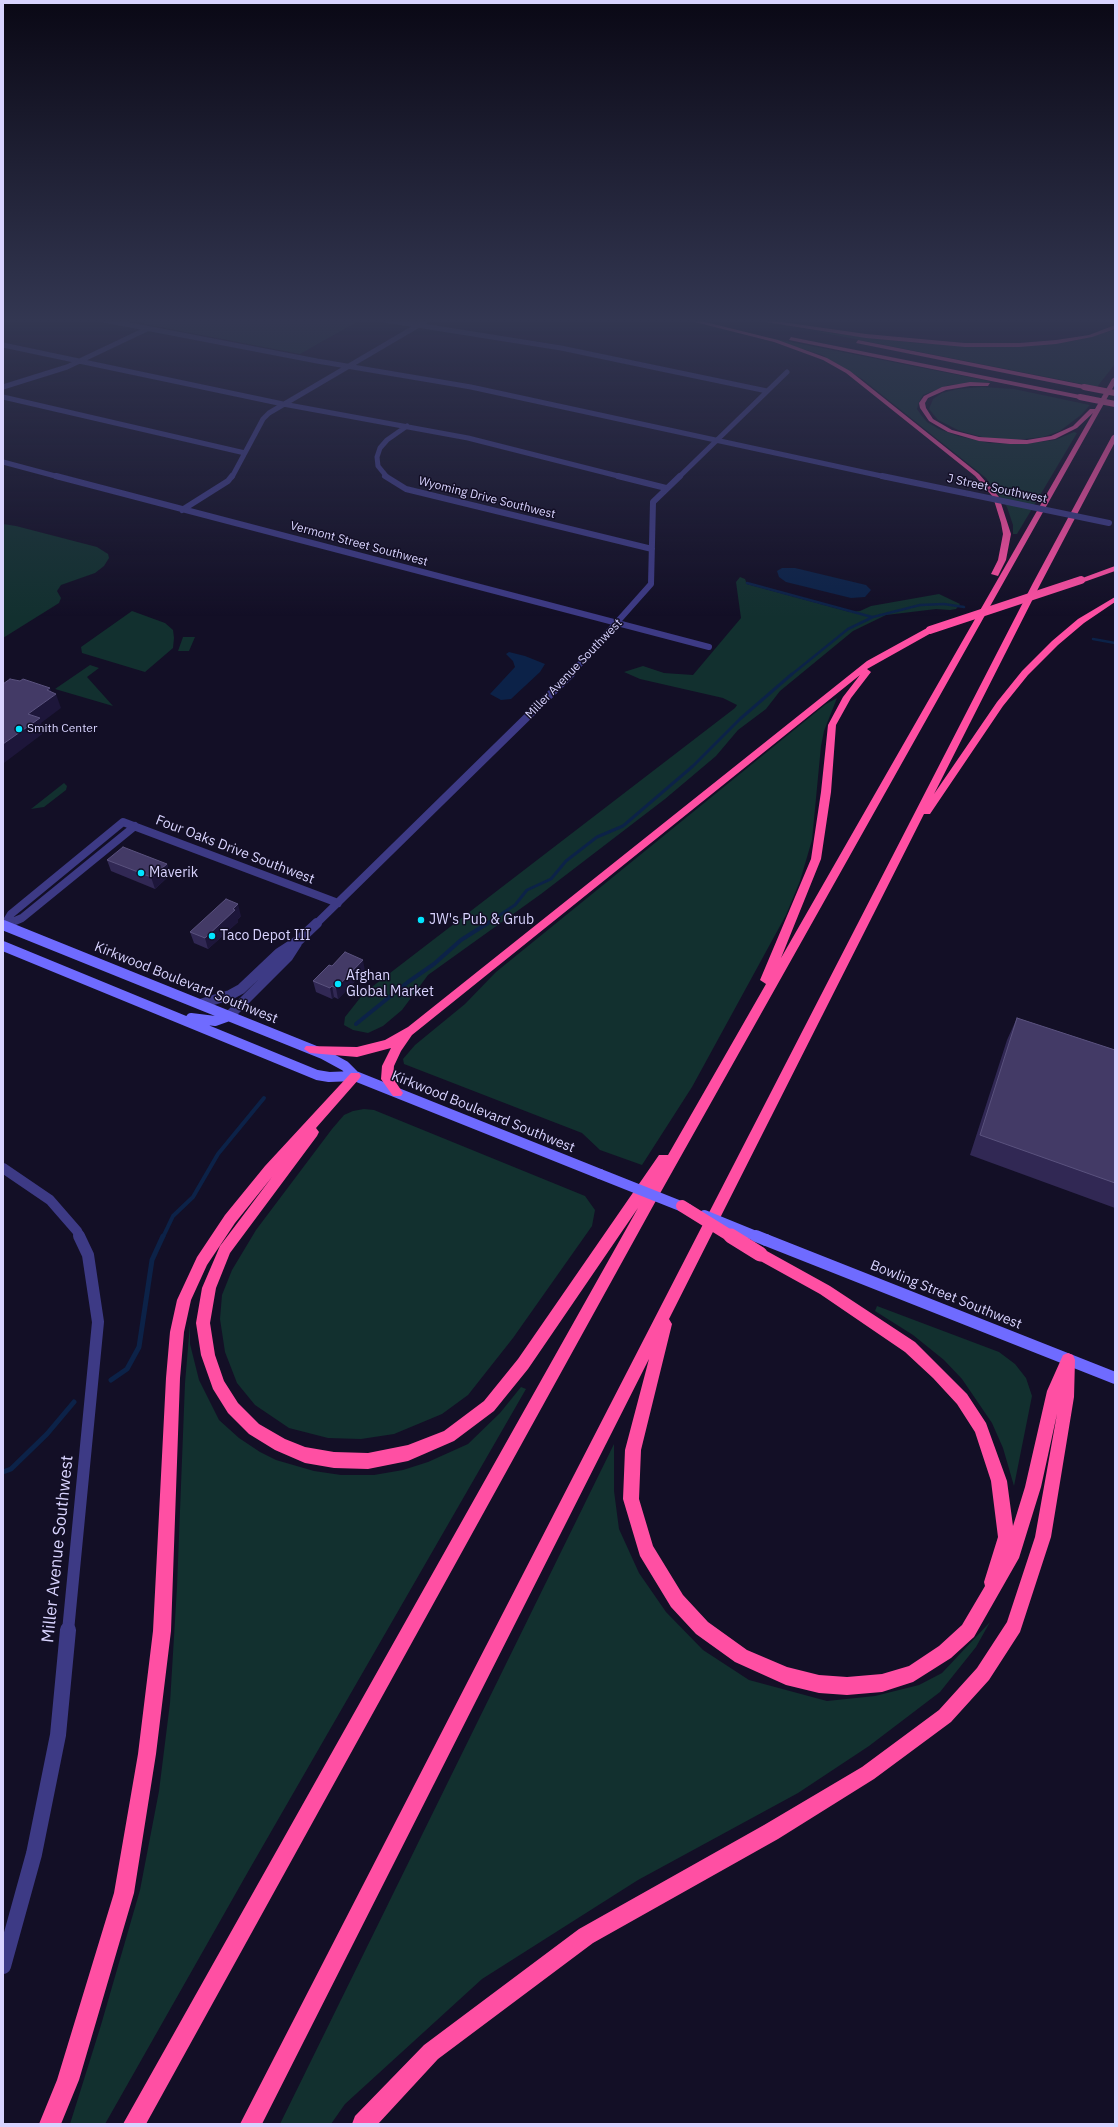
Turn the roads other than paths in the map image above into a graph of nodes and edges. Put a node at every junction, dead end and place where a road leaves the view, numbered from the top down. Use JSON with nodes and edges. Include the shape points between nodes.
{"nodes":[{"id":1,"x":95,"y":418,"type":"edge"},
{"id":2,"x":264,"y":418,"type":"edge"},
{"id":3,"x":364,"y":418,"type":"edge"},
{"id":4,"x":612,"y":418,"type":"edge"},
{"id":5,"x":739,"y":418,"type":"edge"},
{"id":6,"x":906,"y":418,"type":"edge"},
{"id":7,"x":930,"y":418,"type":"edge"},
{"id":8,"x":1084,"y":418,"type":"edge"},
{"id":9,"x":1099,"y":418,"type":"edge"},
{"id":10,"x":407,"y":426,"type":"junction"},
{"id":11,"x":1115,"y":436,"type":"edge"},
{"id":12,"x":715,"y":442,"type":"junction"},
{"id":13,"x":245,"y":453,"type":"junction"},
{"id":14,"x":3,"y":462,"type":"edge"},
{"id":15,"x":666,"y":488,"type":"junction"},
{"id":16,"x":182,"y":510,"type":"junction"},
{"id":17,"x":1112,"y":524,"type":"edge"},
{"id":18,"x":652,"y":548,"type":"junction"},
{"id":19,"x":1115,"y":568,"type":"edge"},
{"id":20,"x":1115,"y":599,"type":"edge"},
{"id":21,"x":618,"y":623,"type":"junction"},
{"id":22,"x":967,"y":637,"type":"junction"},
{"id":23,"x":709,"y":647,"type":"dead end"},
{"id":24,"x":883,"y":656,"type":"junction"},
{"id":25,"x":135,"y":826,"type":"junction"},
{"id":26,"x":902,"y":848,"type":"junction"},
{"id":27,"x":338,"y":903,"type":"junction"},
{"id":28,"x":3,"y":925,"type":"edge"},
{"id":29,"x":300,"y":940,"type":"junction"},
{"id":30,"x":3,"y":946,"type":"edge"},
{"id":31,"x":200,"y":1004,"type":"junction"},
{"id":32,"x":168,"y":1014,"type":"junction"},
{"id":33,"x":230,"y":1016,"type":"junction"},
{"id":34,"x":745,"y":1029,"type":"junction"},
{"id":35,"x":412,"y":1030,"type":"junction"},
{"id":36,"x":310,"y":1049,"type":"junction"},
{"id":37,"x":354,"y":1076,"type":"junction"},
{"id":38,"x":711,"y":1091,"type":"junction"},
{"id":39,"x":397,"y":1093,"type":"junction"},
{"id":40,"x":3,"y":1168,"type":"edge"},
{"id":41,"x":682,"y":1206,"type":"joint"},
{"id":42,"x":763,"y":1247,"type":"junction"},
{"id":43,"x":671,"y":1301,"type":"junction"},
{"id":44,"x":1068,"y":1360,"type":"junction"},
{"id":45,"x":1115,"y":1378,"type":"edge"},
{"id":46,"x":986,"y":1604,"type":"junction"},
{"id":47,"x":3,"y":1966,"type":"edge"},
{"id":48,"x":50,"y":2124,"type":"edge"},
{"id":49,"x":134,"y":2124,"type":"edge"},
{"id":50,"x":250,"y":2124,"type":"edge"},
{"id":51,"x":363,"y":2124,"type":"edge"}],
"edges":[{"from":1,"to":13,"type":"street"},
{"from":2,"to":13,"type":"street"},
{"from":3,"to":10,"type":"street"},
{"from":4,"to":12,"type":"street","name":"J Street Southwest"},
{"from":5,"to":12,"type":"street","name":"Miller Avenue Southwest"},
{"from":6,"to":22,"type":"highway","via":[[986,483],[1001,508],[1007,534],[1002,560]]},
{"from":7,"to":8,"type":"highway","via":[[962,435],[995,441],[1027,442],[1053,438]]},
{"from":9,"to":22,"type":"highway"},
{"from":10,"to":15,"type":"street","via":[[533,453]]},
{"from":10,"to":18,"type":"street","name":"Wyoming Drive Southwest","via":[[387,440],[377,457],[378,466],[384,475],[406,489]]},
{"from":11,"to":26,"type":"highway"},
{"from":12,"to":15,"type":"street","name":"Miller Avenue Southwest"},
{"from":12,"to":17,"type":"street","name":"J Street Southwest","bridge":true},
{"from":13,"to":16,"type":"street","via":[[228,481]]},
{"from":14,"to":16,"type":"street","name":"Vermont Street Southwest"},
{"from":15,"to":18,"type":"street","name":"Miller Avenue Southwest","via":[[653,502]]},
{"from":16,"to":21,"type":"street","name":"Vermont Street Southwest"},
{"from":18,"to":21,"type":"street","name":"Miller Avenue Southwest","via":[[651,584]]},
{"from":19,"to":24,"type":"highway","bridge":true,"via":[[930,630]]},
{"from":20,"to":26,"type":"highway","via":[[1076,626],[1025,673],[1000,704]]},
{"from":21,"to":23,"type":"street","name":"Vermont Street Southwest"},
{"from":21,"to":27,"type":"street","name":"Miller Avenue Southwest","via":[[552,694]]},
{"from":22,"to":34,"type":"highway"},
{"from":24,"to":34,"type":"highway","via":[[846,697],[832,725],[816,859]]},
{"from":24,"to":35,"type":"highway","via":[[870,662],[847,680]]},
{"from":25,"to":27,"type":"street","name":"Four Oaks Drive Southwest"},
{"from":25,"to":28,"type":"street","via":[[22,918]]},
{"from":25,"to":28,"type":"street","name":"Four Oaks Drive Southwest","via":[[123,822],[11,914]]},
{"from":26,"to":43,"type":"highway"},
{"from":27,"to":29,"type":"street","name":"Miller Avenue Southwest"},
{"from":28,"to":31,"type":"main road","name":"Kirkwood Boulevard Southwest"},
{"from":29,"to":31,"type":"street","name":"Miller Avenue Southwest","via":[[279,953],[241,989],[230,996]]},
{"from":29,"to":33,"type":"street","name":"Miller Avenue Southwest","via":[[288,957]]},
{"from":30,"to":32,"type":"main road","name":"Kirkwood Boulevard Southwest"},
{"from":31,"to":33,"type":"main road","name":"Kirkwood Boulevard Southwest"},
{"from":32,"to":33,"type":"main road","via":[[209,1021]]},
{"from":32,"to":37,"type":"main road","name":"Kirkwood Boulevard Southwest","via":[[317,1075]]},
{"from":33,"to":36,"type":"main road","name":"Kirkwood Boulevard Southwest"},
{"from":34,"to":38,"type":"highway"},
{"from":35,"to":36,"type":"highway","via":[[388,1044],[357,1052]]},
{"from":35,"to":39,"type":"highway","via":[[396,1049],[388,1066],[387,1079]]},
{"from":36,"to":37,"type":"main road","name":"Kirkwood Boulevard Southwest","via":[[334,1059]]},
{"from":37,"to":38,"type":"highway","via":[[225,1250],[209,1288],[204,1323],[208,1356],[218,1384],[233,1408],[254,1429],[280,1445],[305,1455],[334,1460],[368,1461],[408,1453],[449,1436],[489,1406],[522,1364]]},
{"from":37,"to":39,"type":"main road","name":"Kirkwood Boulevard Southwest"},
{"from":37,"to":48,"type":"highway","via":[[230,1219],[202,1261],[184,1300],[177,1332],[173,1378],[162,1631],[147,1754],[124,1892],[68,2080]]},
{"from":38,"to":49,"type":"highway"},
{"from":39,"to":41,"type":"main road","name":"Kirkwood Boulevard Southwest","bridge":true},
{"from":40,"to":47,"type":"street","name":"Miller Avenue Southwest","via":[[50,1200],[77,1231],[88,1255],[98,1322],[58,1735],[34,1854]]},
{"from":41,"to":42,"type":"highway","bridge":true},
{"from":42,"to":44,"type":"main road","name":"Bowling Street Southwest"},
{"from":42,"to":46,"type":"highway","via":[[910,1347],[962,1399],[981,1428],[999,1482],[1006,1537]]},
{"from":43,"to":46,"type":"highway","via":[[633,1450],[631,1499],[646,1550],[677,1601],[702,1628],[741,1656],[786,1676],[819,1684],[847,1686],[882,1683],[913,1673],[944,1652],[968,1631]]},
{"from":43,"to":50,"type":"highway"},
{"from":44,"to":45,"type":"main road","name":"Bowling Street Southwest"},
{"from":44,"to":46,"type":"highway","via":[[1054,1391],[1033,1487],[1011,1558]]},
{"from":44,"to":51,"type":"highway","via":[[1067,1397],[1043,1537],[1014,1626],[983,1674],[945,1716],[868,1773],[771,1832],[586,1936],[431,2052]]}]}
